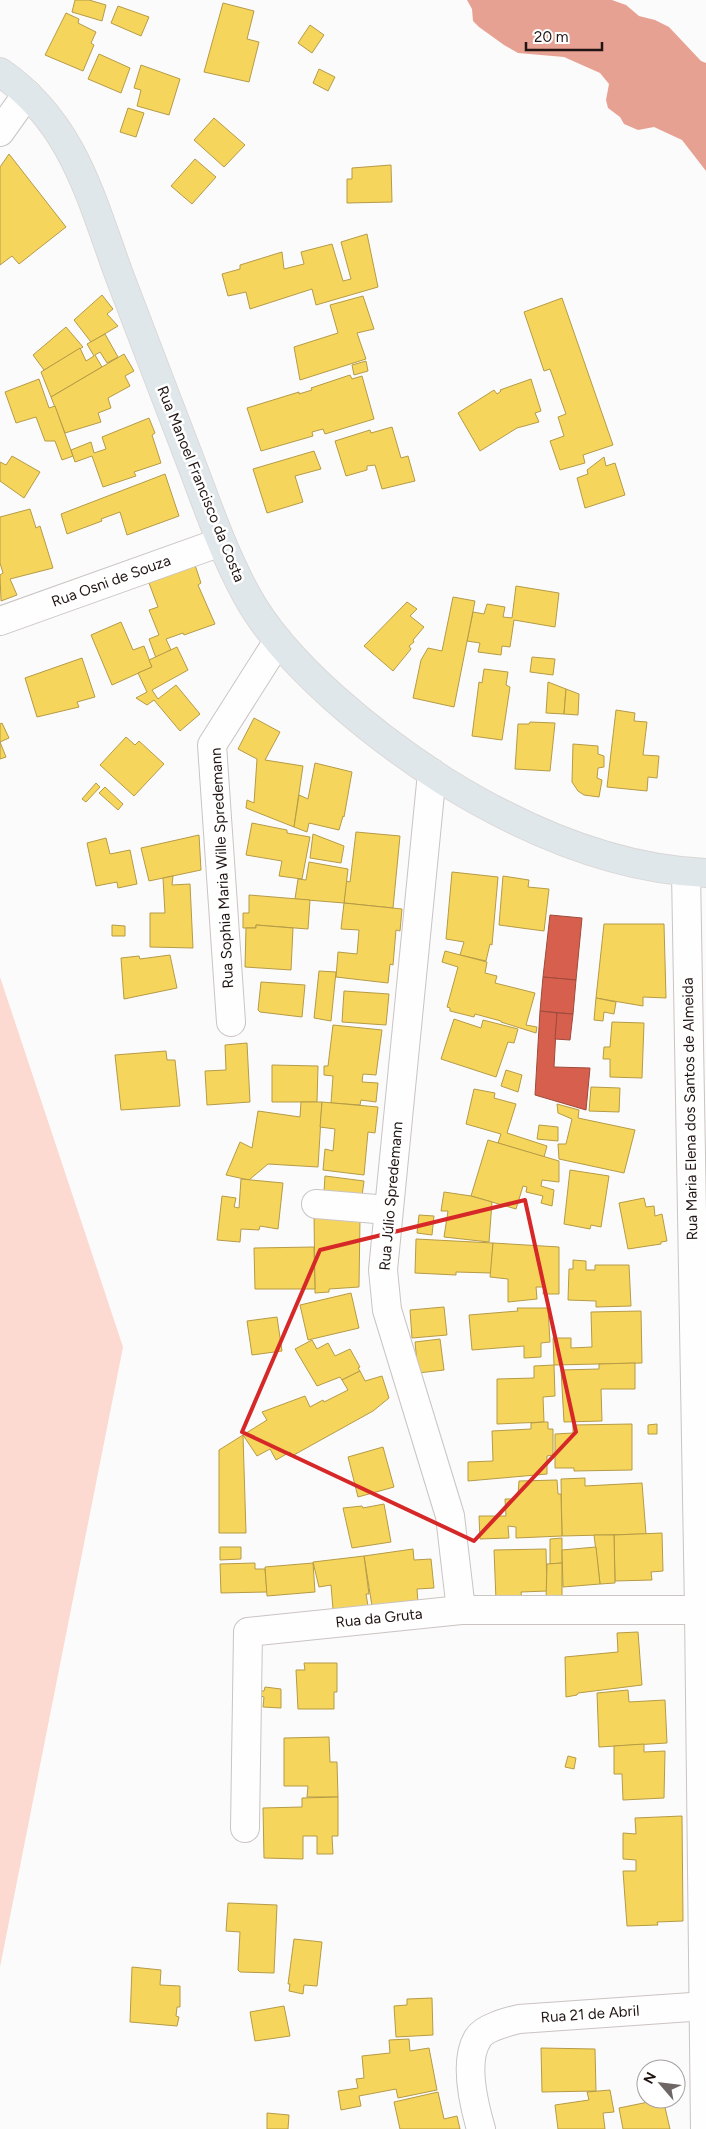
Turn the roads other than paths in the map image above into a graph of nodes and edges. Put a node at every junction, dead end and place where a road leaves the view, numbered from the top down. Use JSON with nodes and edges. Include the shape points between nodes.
{"nodes":[{"id":1,"x":0,"y":72,"type":"edge"},
{"id":2,"x":27,"y":94,"type":"junction"},
{"id":3,"x":0,"y":132,"type":"edge"},
{"id":4,"x":221,"y":542,"type":"junction"},
{"id":5,"x":0,"y":621,"type":"edge"},
{"id":6,"x":278,"y":641,"type":"junction"},
{"id":7,"x":432,"y":773,"type":"junction"},
{"id":8,"x":696,"y":872,"type":"edge"},
{"id":9,"x":231,"y":1022,"type":"dead end"},
{"id":10,"x":316,"y":1204,"type":"dead end"},
{"id":11,"x":388,"y":1210,"type":"junction"},
{"id":12,"x":462,"y":1610,"type":"junction"},
{"id":13,"x":703,"y":1610,"type":"edge"},
{"id":14,"x":245,"y":1828,"type":"dead end"},
{"id":15,"x":706,"y":2006,"type":"edge"},
{"id":16,"x":481,"y":2129,"type":"edge"},
{"id":17,"x":705,"y":2129,"type":"edge"}],
"edges":[{"from":1,"to":2,"type":"main road","name":"Rua Manoel Francisco da Costa"},
{"from":2,"to":3,"type":"street"},
{"from":2,"to":4,"type":"main road","name":"Rua Manoel Francisco da Costa","via":[[50,118],[82,171]]},
{"from":4,"to":5,"type":"street","name":"Rua Osni de Souza"},
{"from":4,"to":6,"type":"main road","name":"Rua Manoel Francisco da Costa","via":[[246,595]]},
{"from":6,"to":7,"type":"main road","name":"Rua Manoel Francisco da Costa","via":[[365,723]]},
{"from":6,"to":9,"type":"street","name":"Rua Sophia Maria Wille Spredemann","via":[[212,745]]},
{"from":7,"to":8,"type":"main road","name":"Rua Manoel Francisco da Costa","via":[[478,801],[549,836],[643,866]]},
{"from":7,"to":11,"type":"street","name":"Rua Júlio Spredemann"},
{"from":8,"to":13,"type":"street","name":"Rua Maria Elena dos Santos de Almeida"},
{"from":10,"to":11,"type":"street"},
{"from":11,"to":12,"type":"street","name":"Rua Júlio Spredemann","via":[[383,1270],[387,1310],[450,1516]]},
{"from":12,"to":13,"type":"street","name":"Rua da Gruta"},
{"from":12,"to":14,"type":"street","name":"Rua da Gruta","via":[[248,1632]]},
{"from":13,"to":15,"type":"street","name":"Rua Maria Elena dos Santos de Almeida"},
{"from":15,"to":16,"type":"street","name":"Rua 21 de Abril","via":[[519,2019],[498,2025],[478,2037],[471,2059],[474,2103]]},
{"from":15,"to":17,"type":"street","name":"Rua Maria Elena dos Santos de Almeida"}]}
